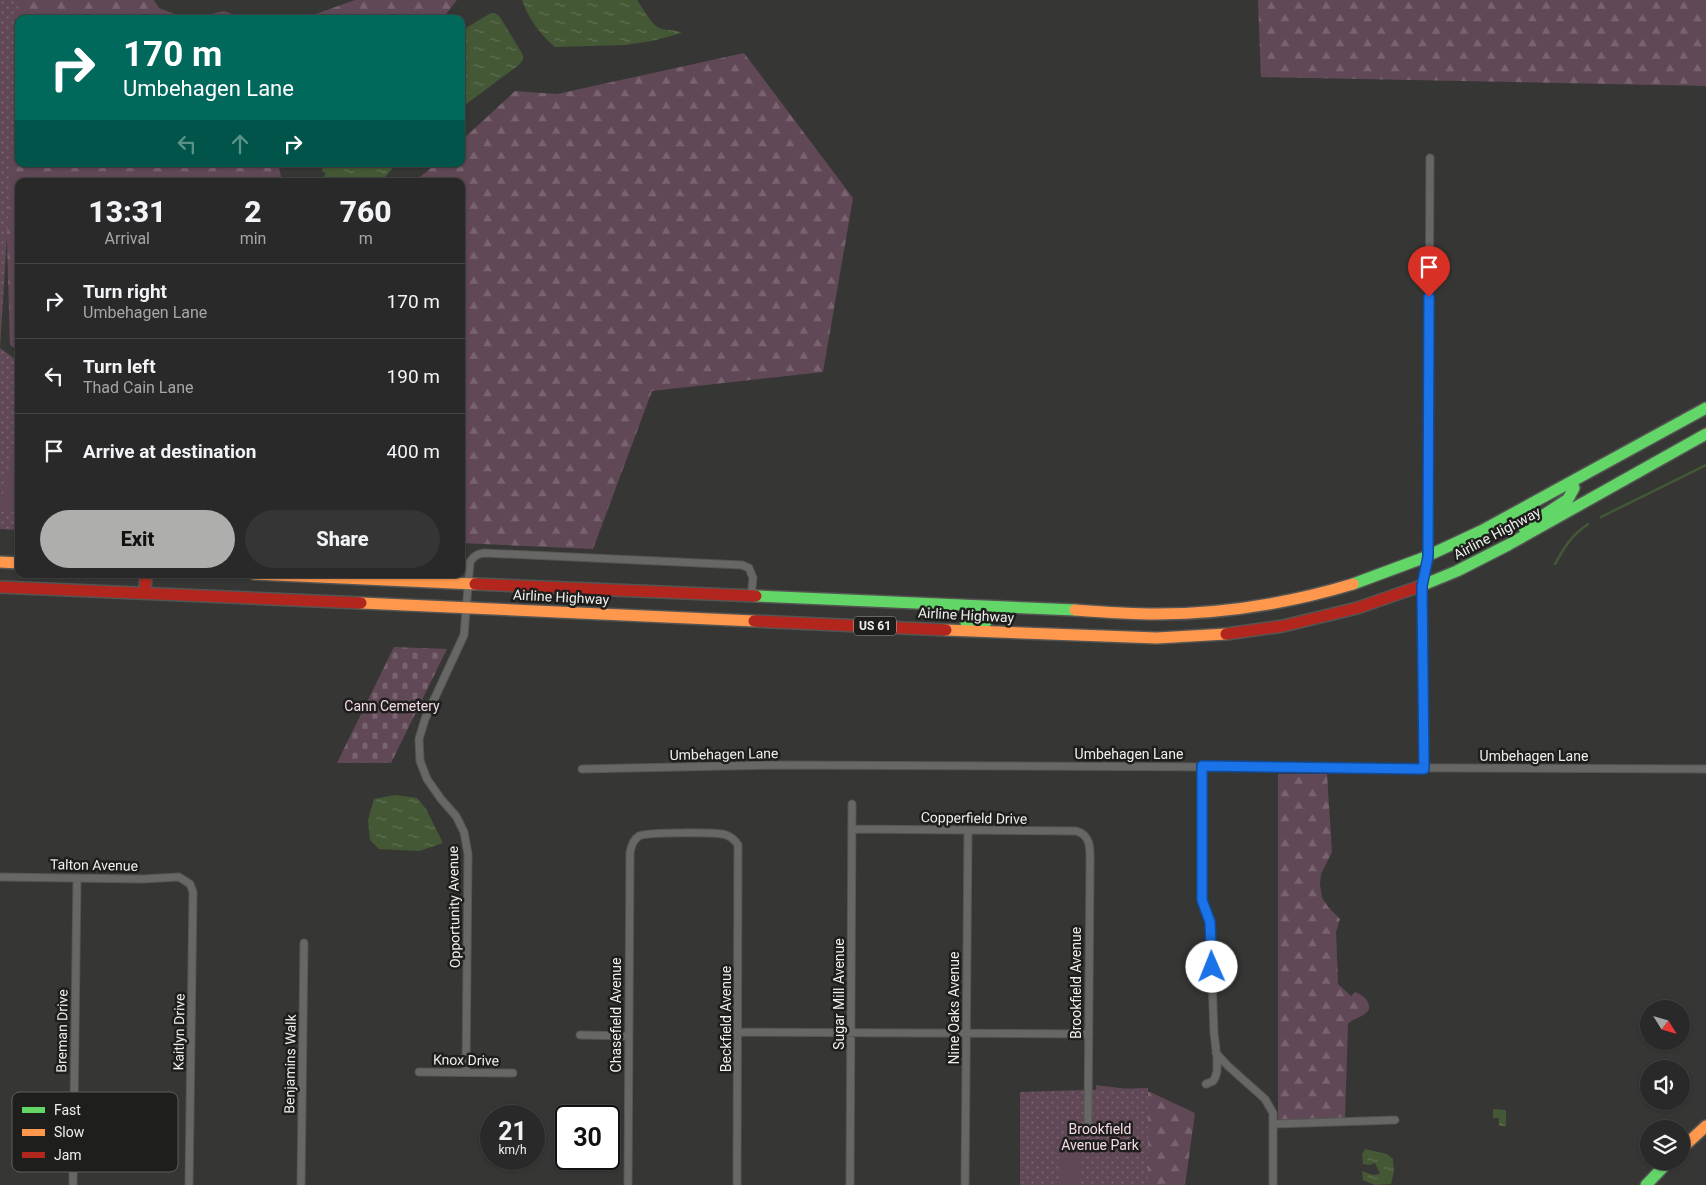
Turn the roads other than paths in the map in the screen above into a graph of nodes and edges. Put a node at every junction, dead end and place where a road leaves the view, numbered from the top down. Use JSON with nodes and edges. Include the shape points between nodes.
{"nodes":[{"id":1,"x":1430,"y":158,"type":"dead end"},
{"id":2,"x":1706,"y":408,"type":"edge"},
{"id":3,"x":1706,"y":434,"type":"edge"},
{"id":4,"x":1706,"y":442,"type":"edge"},
{"id":5,"x":1669,"y":454,"type":"junction"},
{"id":6,"x":1572,"y":482,"type":"junction"},
{"id":7,"x":1428,"y":557,"type":"junction"},
{"id":8,"x":0,"y":562,"type":"edge"},
{"id":9,"x":15,"y":563,"type":"edge"},
{"id":10,"x":1457,"y":571,"type":"junction"},
{"id":11,"x":146,"y":578,"type":"edge"},
{"id":12,"x":340,"y":578,"type":"edge"},
{"id":13,"x":468,"y":584,"type":"junction"},
{"id":14,"x":1422,"y":586,"type":"junction"},
{"id":15,"x":0,"y":587,"type":"edge"},
{"id":16,"x":145,"y":592,"type":"junction"},
{"id":17,"x":751,"y":596,"type":"junction"},
{"id":18,"x":466,"y":607,"type":"junction"},
{"id":19,"x":990,"y":607,"type":"junction"},
{"id":20,"x":813,"y":623,"type":"junction"},
{"id":21,"x":1202,"y":766,"type":"junction"},
{"id":22,"x":582,"y":769,"type":"dead end"},
{"id":23,"x":1424,"y":769,"type":"junction"},
{"id":24,"x":1706,"y":769,"type":"edge"},
{"id":25,"x":852,"y":804,"type":"dead end"},
{"id":26,"x":852,"y":829,"type":"junction"},
{"id":27,"x":968,"y":831,"type":"junction"},
{"id":28,"x":1090,"y":844,"type":"joint"},
{"id":29,"x":630,"y":846,"type":"joint"},
{"id":30,"x":0,"y":876,"type":"edge"},
{"id":31,"x":77,"y":878,"type":"junction"},
{"id":32,"x":187,"y":881,"type":"joint"},
{"id":33,"x":304,"y":943,"type":"dead end"},
{"id":34,"x":739,"y":1032,"type":"junction"},
{"id":35,"x":852,"y":1033,"type":"junction"},
{"id":36,"x":966,"y":1034,"type":"junction"},
{"id":37,"x":1088,"y":1034,"type":"junction"},
{"id":38,"x":580,"y":1036,"type":"dead end"},
{"id":39,"x":629,"y":1036,"type":"junction"},
{"id":40,"x":1216,"y":1053,"type":"junction"},
{"id":41,"x":419,"y":1072,"type":"dead end"},
{"id":42,"x":466,"y":1072,"type":"junction"},
{"id":43,"x":513,"y":1073,"type":"dead end"},
{"id":44,"x":1206,"y":1084,"type":"dead end"},
{"id":45,"x":74,"y":1092,"type":"edge"},
{"id":46,"x":1395,"y":1120,"type":"dead end"},
{"id":47,"x":1088,"y":1123,"type":"dead end"},
{"id":48,"x":1274,"y":1124,"type":"junction"},
{"id":49,"x":1706,"y":1126,"type":"edge"},
{"id":50,"x":1690,"y":1141,"type":"edge"},
{"id":51,"x":1660,"y":1170,"type":"edge"},
{"id":52,"x":73,"y":1172,"type":"edge"},
{"id":53,"x":73,"y":1185,"type":"edge"},
{"id":54,"x":189,"y":1185,"type":"edge"},
{"id":55,"x":301,"y":1185,"type":"edge"},
{"id":56,"x":628,"y":1185,"type":"edge"},
{"id":57,"x":737,"y":1185,"type":"edge"},
{"id":58,"x":850,"y":1185,"type":"edge"},
{"id":59,"x":965,"y":1185,"type":"edge"},
{"id":60,"x":1273,"y":1185,"type":"edge"},
{"id":61,"x":1646,"y":1185,"type":"edge"}],
"edges":[{"from":1,"to":7,"type":"street"},
{"from":2,"to":6,"type":"main road","name":"Airline Highway","number":"US 61"},
{"from":3,"to":5,"type":"main road","name":"Airline Highway","number":"US 61"},
{"from":4,"to":5,"type":"main road"},
{"from":5,"to":10,"type":"main road","name":"Airline Highway","number":"US 61"},
{"from":6,"to":7,"type":"main road","name":"Airline Highway","number":"US 61"},
{"from":6,"to":10,"type":"main road","via":[[1572,493],[1568,498]]},
{"from":7,"to":14,"type":"street"},
{"from":7,"to":19,"type":"main road","name":"Airline Highway","number":"US 61","via":[[1327,592],[1212,611],[1157,614]]},
{"from":8,"to":9,"type":"main road"},
{"from":10,"to":14,"type":"main road","name":"Airline Highway","number":"US 61"},
{"from":11,"to":16,"type":"main road"},
{"from":12,"to":13,"type":"main road","name":"Airline Highway","number":"US 61"},
{"from":13,"to":17,"type":"main road","name":"Airline Highway","number":"US 61"},
{"from":13,"to":17,"type":"street","name":"Opportunity Avenue","via":[[470,562],[484,552],[742,565],[749,568],[753,578]]},
{"from":13,"to":18,"type":"street","name":"Opportunity Avenue"},
{"from":14,"to":20,"type":"main road","name":"Airline Highway","number":"US 61","via":[[1358,608],[1283,626],[1215,635],[1157,638]]},
{"from":14,"to":23,"type":"street"},
{"from":15,"to":16,"type":"main road","name":"Airline Highway","number":"US 61"},
{"from":16,"to":18,"type":"main road","name":"Airline Highway","number":"US 61"},
{"from":17,"to":19,"type":"main road","name":"Airline Highway","number":"US 61"},
{"from":18,"to":20,"type":"main road","name":"Airline Highway","number":"US 61"},
{"from":18,"to":42,"type":"street","name":"Opportunity Avenue","via":[[464,635],[424,719],[419,739],[420,761],[427,779],[456,816],[467,847]]},
{"from":19,"to":20,"type":"main road","via":[[988,620],[980,624],[868,619]]},
{"from":21,"to":22,"type":"street","name":"Umbehagen Lane","via":[[771,765]]},
{"from":21,"to":23,"type":"street","name":"Umbehagen Lane"},
{"from":21,"to":40,"type":"street","via":[[1202,900],[1210,922]]},
{"from":23,"to":24,"type":"street","name":"Umbehagen Lane"},
{"from":25,"to":26,"type":"street","name":"Sugar Mill Avenue"},
{"from":26,"to":27,"type":"street","name":"Copperfield Drive"},
{"from":26,"to":35,"type":"street","name":"Sugar Mill Avenue"},
{"from":27,"to":28,"type":"street","name":"Copperfield Drive","via":[[1076,831],[1086,836]]},
{"from":27,"to":36,"type":"street","name":"Nine Oaks Avenue"},
{"from":28,"to":37,"type":"street","name":"Brookfield Avenue"},
{"from":29,"to":34,"type":"street","name":"Beckfield Avenue","via":[[646,834],[720,834],[734,839],[738,845]]},
{"from":29,"to":39,"type":"street","name":"Chasefield Avenue"},
{"from":30,"to":31,"type":"street","name":"Talton Avenue"},
{"from":31,"to":32,"type":"street","name":"Talton Avenue","via":[[172,876]]},
{"from":31,"to":45,"type":"street","name":"Breman Drive"},
{"from":32,"to":54,"type":"street","name":"Kaitlyn Drive","via":[[193,892]]},
{"from":33,"to":55,"type":"street","name":"Benjamins Walk"},
{"from":34,"to":35,"type":"street"},
{"from":34,"to":57,"type":"street","name":"Beckfield Avenue"},
{"from":35,"to":36,"type":"street"},
{"from":35,"to":58,"type":"street","name":"Sugar Mill Avenue"},
{"from":36,"to":37,"type":"street"},
{"from":36,"to":59,"type":"street","name":"Nine Oaks Avenue"},
{"from":37,"to":47,"type":"street","name":"Brookfield Avenue"},
{"from":38,"to":39,"type":"street"},
{"from":39,"to":56,"type":"street","name":"Chasefield Avenue"},
{"from":40,"to":44,"type":"street","via":[[1215,1078]]},
{"from":40,"to":48,"type":"street","via":[[1265,1099],[1273,1113]]},
{"from":41,"to":42,"type":"street","name":"Knox Drive"},
{"from":42,"to":43,"type":"street","name":"Knox Drive"},
{"from":46,"to":48,"type":"street"},
{"from":48,"to":60,"type":"street"},
{"from":49,"to":50,"type":"main road"},
{"from":51,"to":61,"type":"main road"},
{"from":52,"to":53,"type":"street","name":"Breman Drive"}]}
